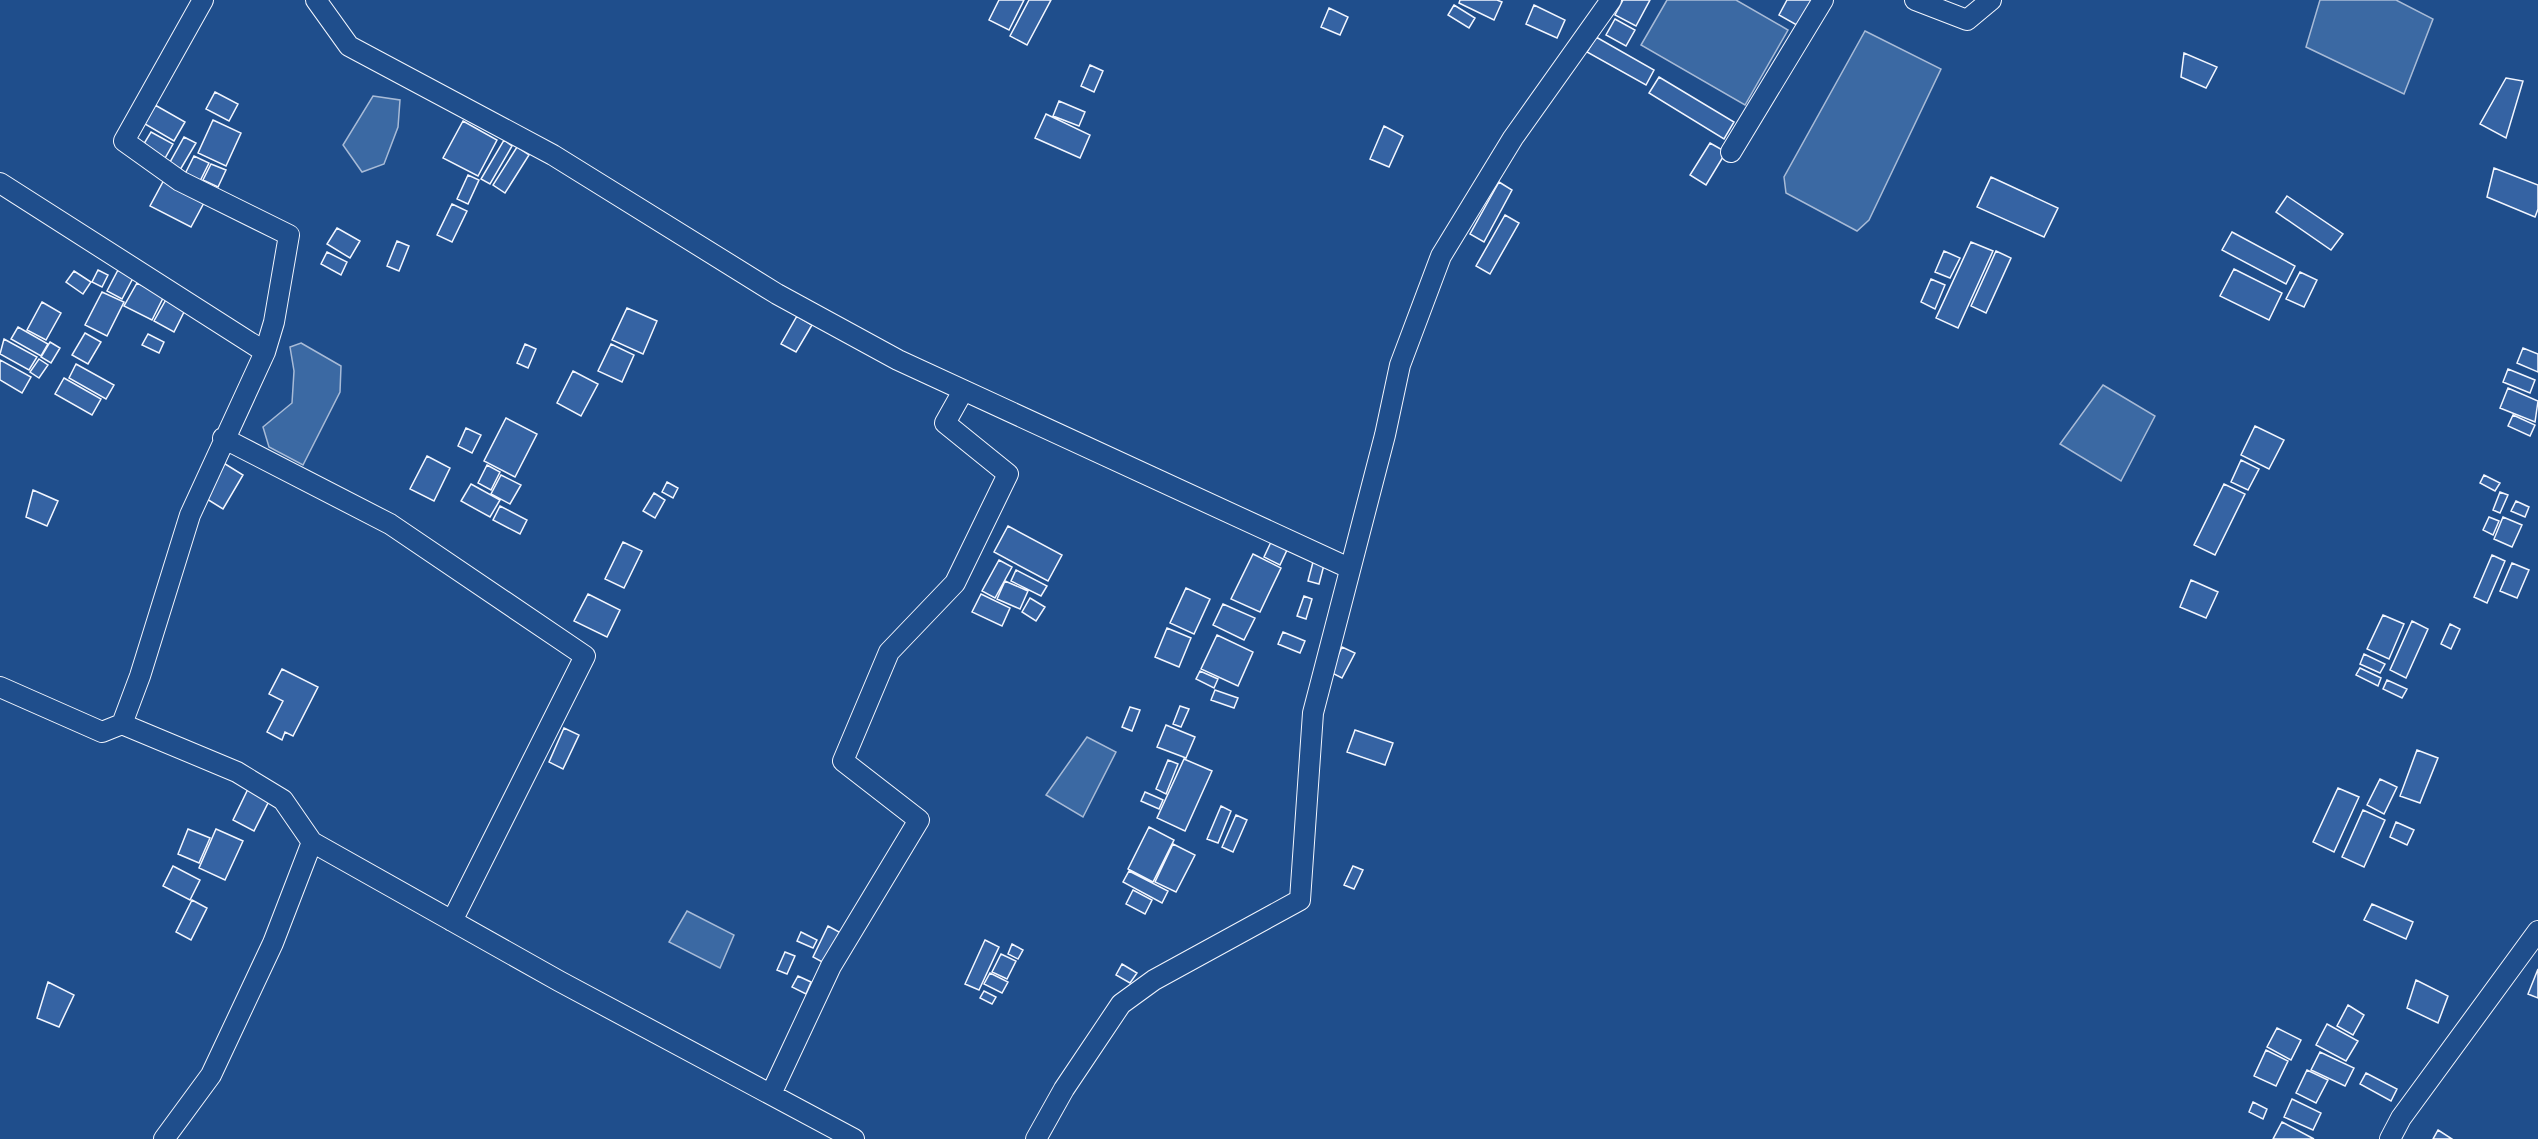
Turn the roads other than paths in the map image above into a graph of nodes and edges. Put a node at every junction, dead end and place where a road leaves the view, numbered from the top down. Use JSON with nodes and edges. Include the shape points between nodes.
{"nodes":[{"id":1,"x":203,"y":0,"type":"edge"},
{"id":2,"x":316,"y":0,"type":"edge"},
{"id":3,"x":1611,"y":0,"type":"edge"},
{"id":4,"x":1823,"y":0,"type":"edge"},
{"id":5,"x":1915,"y":0,"type":"edge"},
{"id":6,"x":1991,"y":0,"type":"edge"},
{"id":7,"x":1731,"y":152,"type":"dead end"},
{"id":8,"x":0,"y":183,"type":"edge"},
{"id":9,"x":265,"y":352,"type":"junction"},
{"id":10,"x":963,"y":391,"type":"junction"},
{"id":11,"x":223,"y":438,"type":"junction"},
{"id":12,"x":1349,"y":568,"type":"junction"},
{"id":13,"x":0,"y":687,"type":"edge"},
{"id":14,"x":122,"y":724,"type":"junction"},
{"id":15,"x":312,"y":842,"type":"junction"},
{"id":16,"x":452,"y":921,"type":"junction"},
{"id":17,"x":2538,"y":931,"type":"edge"},
{"id":18,"x":771,"y":1094,"type":"junction"},
{"id":19,"x":164,"y":1139,"type":"edge"},
{"id":20,"x":854,"y":1139,"type":"edge"},
{"id":21,"x":1036,"y":1139,"type":"edge"},
{"id":22,"x":2390,"y":1139,"type":"edge"}],
"edges":[{"from":1,"to":9,"type":"street","via":[[124,141],[180,181],[288,235],[274,322]]},
{"from":2,"to":10,"type":"street","via":[[349,46],[553,155],[788,299]]},
{"from":3,"to":12,"type":"street","via":[[1513,138],[1441,256],[1400,365]]},
{"from":4,"to":7,"type":"street"},
{"from":5,"to":6,"type":"street","via":[[1967,20]]},
{"from":8,"to":9,"type":"street"},
{"from":9,"to":11,"type":"street"},
{"from":10,"to":12,"type":"street"},
{"from":10,"to":18,"type":"street","via":[[945,423],[1008,474],[955,583],[889,652],[843,761],[919,820],[831,966]]},
{"from":11,"to":14,"type":"street","via":[[190,515]]},
{"from":11,"to":16,"type":"street","via":[[390,524],[585,656]]},
{"from":12,"to":21,"type":"street","via":[[1313,713],[1300,900],[1154,980],[1121,1004]]},
{"from":13,"to":14,"type":"street","via":[[102,732]]},
{"from":14,"to":15,"type":"street","via":[[237,772],[283,800]]},
{"from":15,"to":16,"type":"street"},
{"from":15,"to":19,"type":"street","via":[[273,943],[211,1075]]},
{"from":16,"to":18,"type":"street"},
{"from":17,"to":22,"type":"street","via":[[2401,1118]]},
{"from":18,"to":20,"type":"street"}]}
